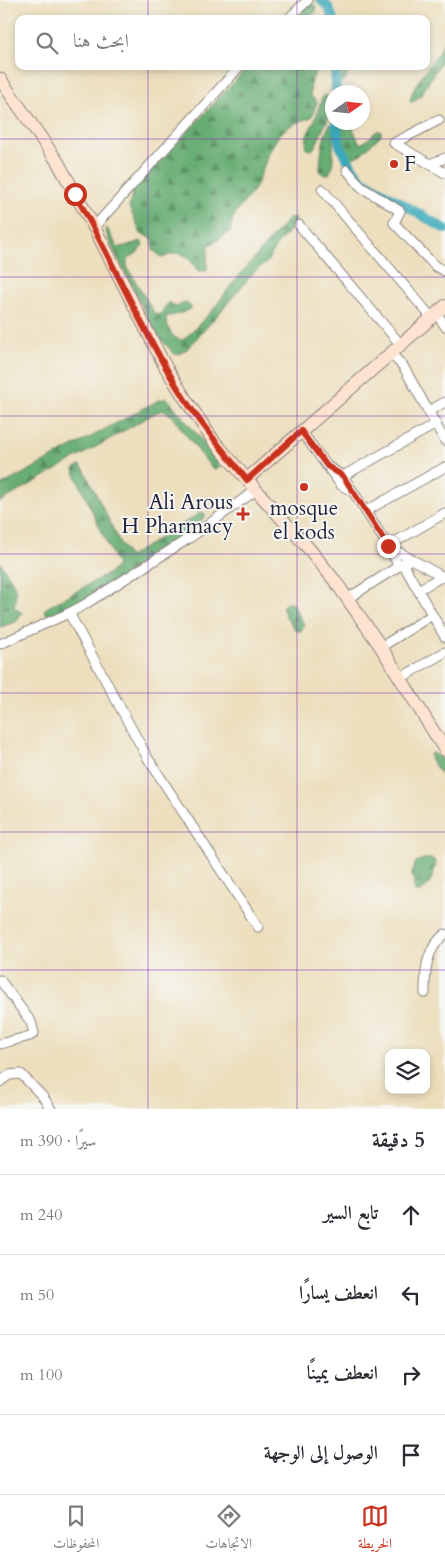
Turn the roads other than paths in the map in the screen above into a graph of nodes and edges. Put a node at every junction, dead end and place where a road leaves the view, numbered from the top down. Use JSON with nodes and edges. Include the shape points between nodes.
{"nodes":[{"id":1,"x":308,"y":0,"type":"edge"},
{"id":2,"x":292,"y":15,"type":"edge"},
{"id":3,"x":236,"y":70,"type":"edge"},
{"id":4,"x":0,"y":79,"type":"edge"},
{"id":5,"x":439,"y":120,"type":"dead end"},
{"id":6,"x":445,"y":158,"type":"edge"},
{"id":7,"x":430,"y":164,"type":"junction"},
{"id":8,"x":347,"y":170,"type":"dead end"},
{"id":9,"x":445,"y":173,"type":"edge"},
{"id":10,"x":322,"y":188,"type":"dead end"},
{"id":11,"x":299,"y":225,"type":"dead end"},
{"id":12,"x":94,"y":228,"type":"junction"},
{"id":13,"x":445,"y":272,"type":"edge"},
{"id":14,"x":438,"y":313,"type":"edge"},
{"id":15,"x":445,"y":326,"type":"edge"},
{"id":16,"x":401,"y":345,"type":"junction"},
{"id":17,"x":391,"y":354,"type":"junction"},
{"id":18,"x":445,"y":402,"type":"edge"},
{"id":19,"x":429,"y":411,"type":"junction"},
{"id":20,"x":436,"y":424,"type":"junction"},
{"id":21,"x":301,"y":431,"type":"junction"},
{"id":22,"x":445,"y":441,"type":"edge"},
{"id":23,"x":327,"y":466,"type":"junction"},
{"id":24,"x":445,"y":467,"type":"edge"},
{"id":25,"x":343,"y":476,"type":"junction"},
{"id":26,"x":247,"y":480,"type":"junction"},
{"id":27,"x":256,"y":490,"type":"junction"},
{"id":28,"x":353,"y":491,"type":"junction"},
{"id":29,"x":366,"y":511,"type":"junction"},
{"id":30,"x":445,"y":513,"type":"edge"},
{"id":31,"x":388,"y":546,"type":"junction"},
{"id":32,"x":404,"y":563,"type":"junction"},
{"id":33,"x":444,"y":577,"type":"edge"},
{"id":34,"x":418,"y":590,"type":"junction"},
{"id":35,"x":347,"y":599,"type":"junction"},
{"id":36,"x":69,"y":613,"type":"junction"},
{"id":37,"x":432,"y":615,"type":"junction"},
{"id":38,"x":445,"y":637,"type":"edge"},
{"id":39,"x":0,"y":644,"type":"edge"},
{"id":40,"x":381,"y":647,"type":"junction"},
{"id":41,"x":445,"y":652,"type":"edge"},
{"id":42,"x":399,"y":679,"type":"junction"},
{"id":43,"x":445,"y":750,"type":"edge"},
{"id":44,"x":258,"y":927,"type":"dead end"},
{"id":45,"x":445,"y":934,"type":"edge"},
{"id":46,"x":0,"y":980,"type":"edge"},
{"id":47,"x":425,"y":993,"type":"dead end"},
{"id":48,"x":0,"y":1044,"type":"edge"},
{"id":49,"x":0,"y":1082,"type":"edge"},
{"id":50,"x":51,"y":1109,"type":"edge"}],
"edges":[{"from":1,"to":2,"type":"street"},
{"from":3,"to":12,"type":"street"},
{"from":4,"to":12,"type":"main road","via":[[57,161]]},
{"from":5,"to":7,"type":"street","via":[[394,143]]},
{"from":6,"to":7,"type":"street"},
{"from":7,"to":9,"type":"street"},
{"from":8,"to":13,"type":"street","via":[[361,187],[400,211],[394,223],[435,266]]},
{"from":10,"to":14,"type":"street"},
{"from":11,"to":16,"type":"street"},
{"from":12,"to":26,"type":"main road","via":[[173,380],[213,440]]},
{"from":14,"to":15,"type":"street"},
{"from":14,"to":16,"type":"main road"},
{"from":16,"to":17,"type":"main road"},
{"from":17,"to":19,"type":"street","via":[[403,366]]},
{"from":17,"to":21,"type":"main road"},
{"from":18,"to":19,"type":"street"},
{"from":19,"to":20,"type":"street"},
{"from":20,"to":22,"type":"street"},
{"from":20,"to":25,"type":"street"},
{"from":21,"to":23,"type":"street"},
{"from":21,"to":26,"type":"main road"},
{"from":23,"to":25,"type":"street"},
{"from":23,"to":28,"type":"street","via":[[341,485]]},
{"from":24,"to":29,"type":"street"},
{"from":25,"to":28,"type":"street"},
{"from":26,"to":27,"type":"main road"},
{"from":27,"to":35,"type":"main road","via":[[310,550]]},
{"from":27,"to":36,"type":"street","via":[[191,537]]},
{"from":28,"to":29,"type":"street"},
{"from":29,"to":31,"type":"street"},
{"from":30,"to":31,"type":"street"},
{"from":31,"to":32,"type":"street"},
{"from":31,"to":32,"type":"street"},
{"from":32,"to":33,"type":"street"},
{"from":32,"to":34,"type":"street"},
{"from":32,"to":35,"type":"street"},
{"from":33,"to":34,"type":"street"},
{"from":34,"to":37,"type":"street"},
{"from":35,"to":40,"type":"main road"},
{"from":36,"to":39,"type":"street"},
{"from":36,"to":44,"type":"street","via":[[147,756]]},
{"from":37,"to":38,"type":"street"},
{"from":37,"to":40,"type":"street"},
{"from":40,"to":42,"type":"main road"},
{"from":41,"to":42,"type":"street"},
{"from":42,"to":43,"type":"main road"},
{"from":45,"to":47,"type":"street","via":[[428,957]]},
{"from":46,"to":48,"type":"street","via":[[34,1030],[30,1036]]},
{"from":49,"to":50,"type":"street","via":[[13,1073],[21,1074]]}]}
